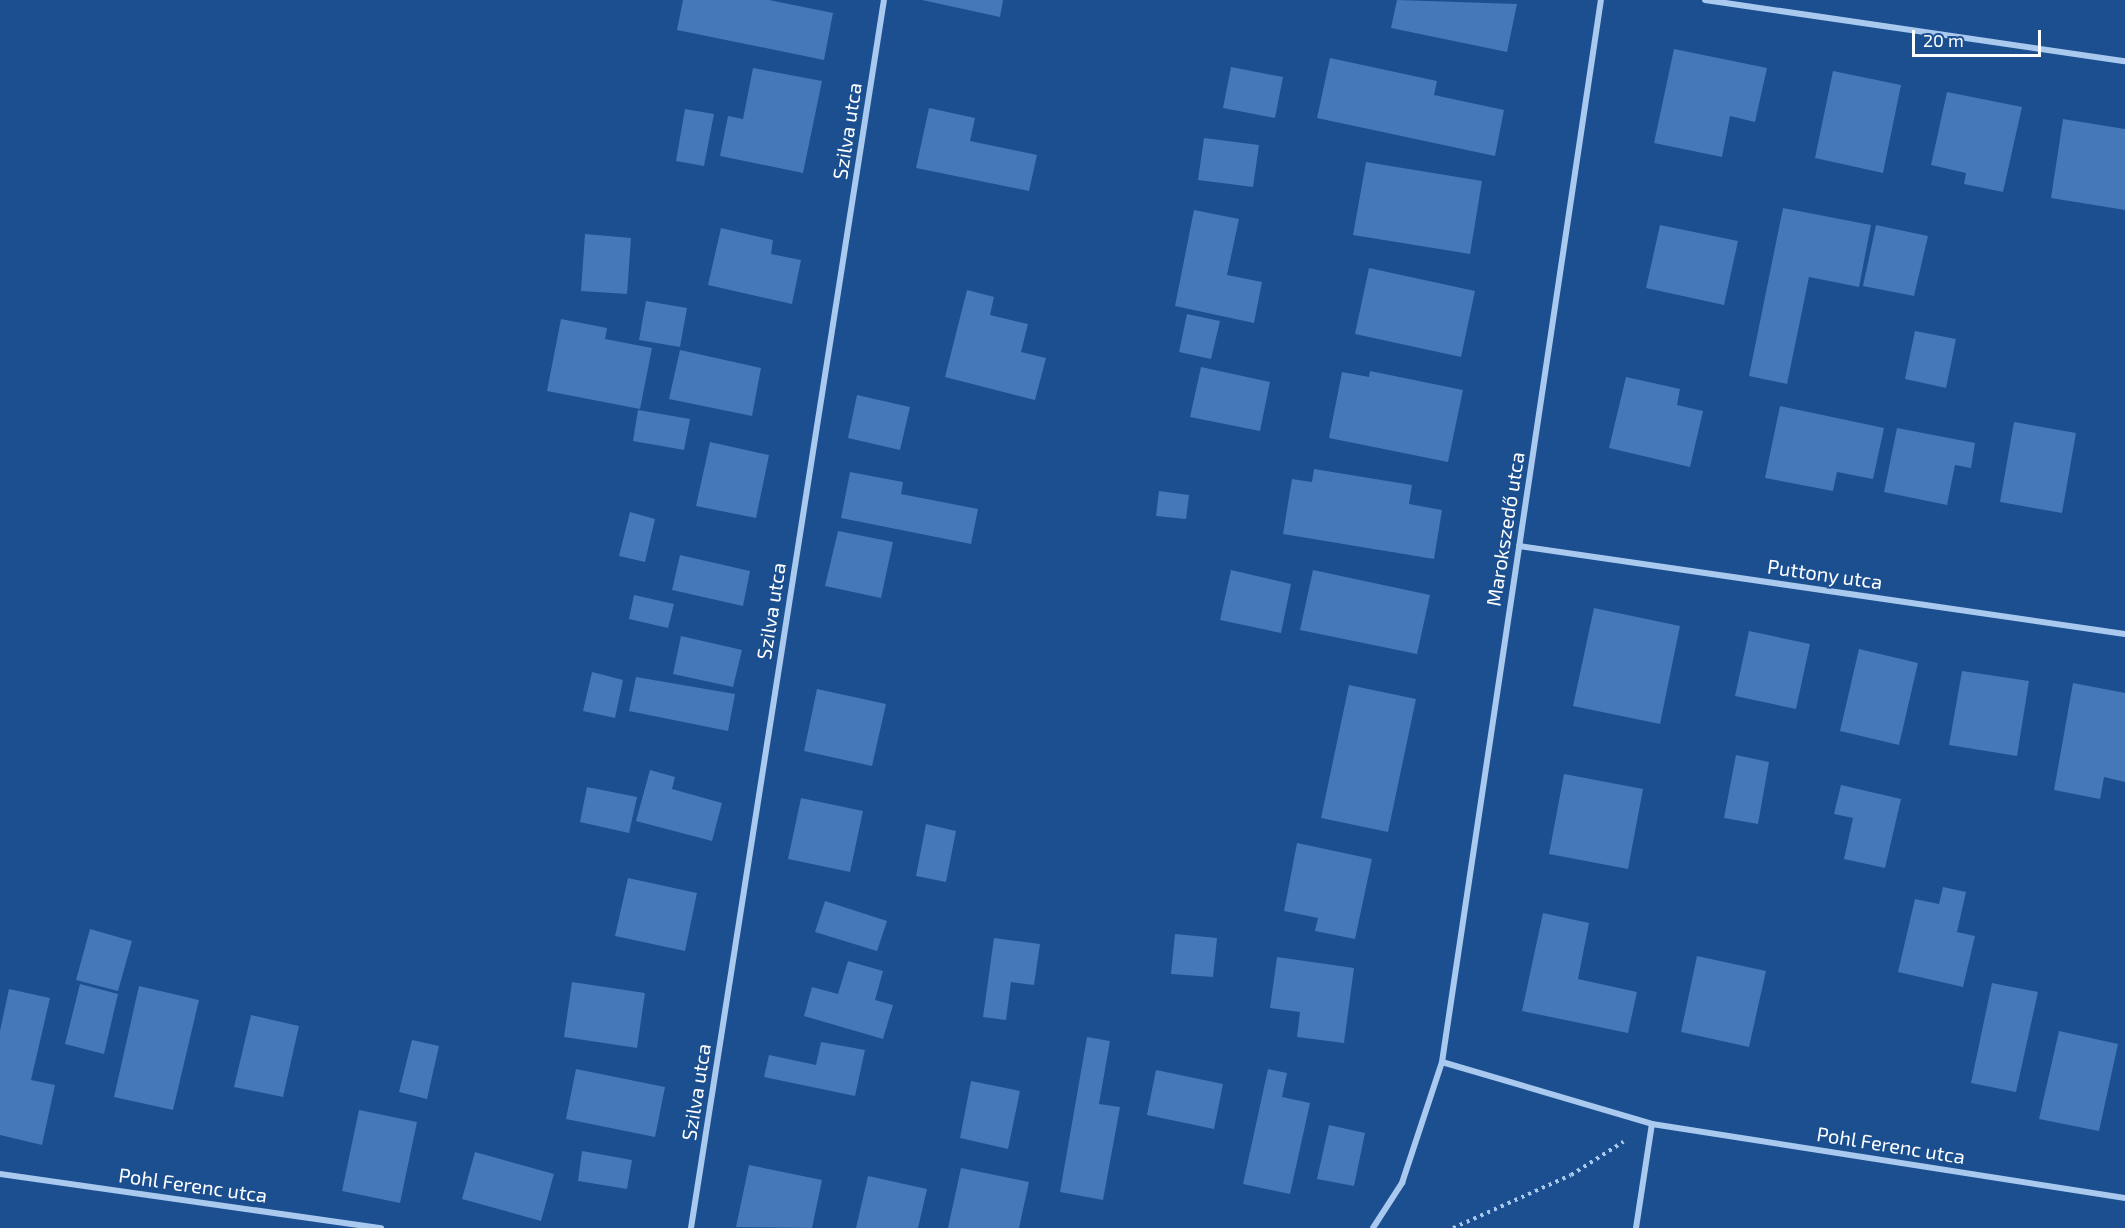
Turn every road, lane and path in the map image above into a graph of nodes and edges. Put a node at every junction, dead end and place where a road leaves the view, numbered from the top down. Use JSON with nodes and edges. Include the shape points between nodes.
{"nodes":[{"id":1,"x":884,"y":0,"type":"edge"},
{"id":2,"x":1601,"y":0,"type":"edge"},
{"id":3,"x":1705,"y":0,"type":"edge"},
{"id":4,"x":2125,"y":61,"type":"edge"},
{"id":5,"x":1519,"y":546,"type":"junction"},
{"id":6,"x":2125,"y":634,"type":"edge"},
{"id":7,"x":1442,"y":1062,"type":"junction"},
{"id":8,"x":1652,"y":1124,"type":"junction"},
{"id":9,"x":0,"y":1174,"type":"edge"},
{"id":10,"x":2125,"y":1198,"type":"edge"},
{"id":11,"x":381,"y":1228,"type":"edge"},
{"id":12,"x":691,"y":1228,"type":"edge"},
{"id":13,"x":1373,"y":1228,"type":"edge"},
{"id":14,"x":1453,"y":1228,"type":"edge"},
{"id":15,"x":1636,"y":1228,"type":"edge"}],
"edges":[{"from":1,"to":12,"type":"street","name":"Szilva utca"},
{"from":2,"to":5,"type":"street","name":"Marokszedő utca"},
{"from":3,"to":4,"type":"street"},
{"from":5,"to":6,"type":"street","name":"Puttony utca"},
{"from":5,"to":7,"type":"street","name":"Marokszedő utca"},
{"from":7,"to":8,"type":"street","name":"Pohl Ferenc utca"},
{"from":7,"to":13,"type":"street","via":[[1402,1183]]},
{"from":8,"to":10,"type":"street","name":"Pohl Ferenc utca"},
{"from":8,"to":14,"type":"path","via":[[1571,1175]]},
{"from":8,"to":15,"type":"street"},
{"from":9,"to":11,"type":"street","name":"Pohl Ferenc utca"}]}
